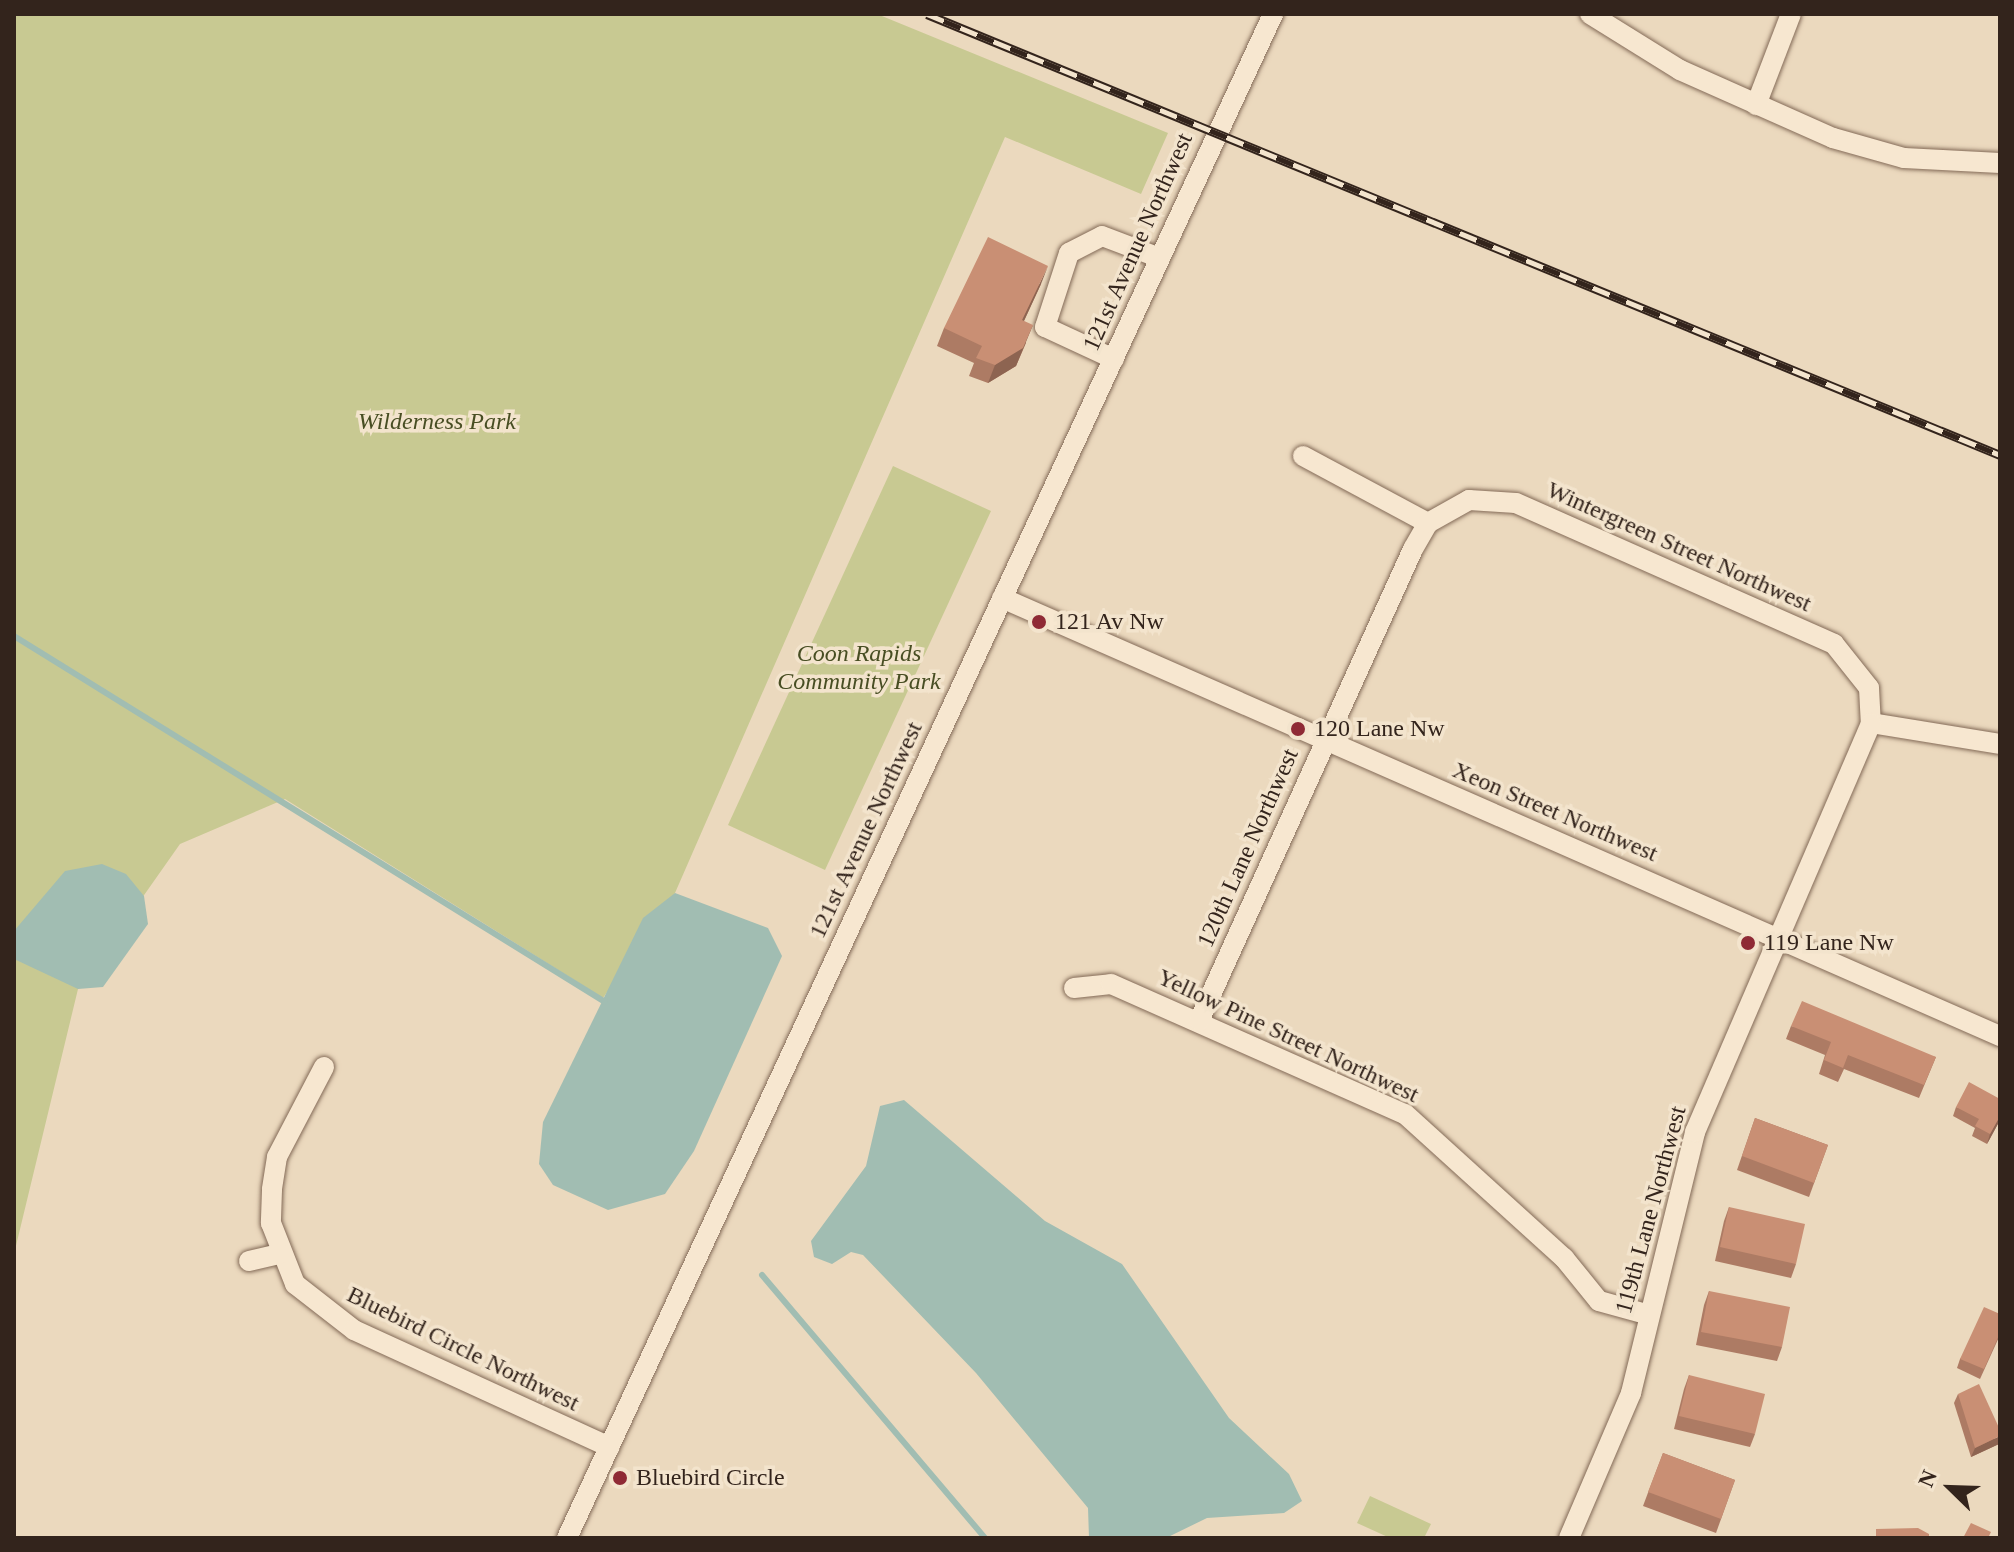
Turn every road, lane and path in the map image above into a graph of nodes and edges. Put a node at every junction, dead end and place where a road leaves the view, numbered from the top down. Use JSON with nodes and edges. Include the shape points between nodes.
{"nodes":[{"id":1,"x":1273,"y":14,"type":"edge"},
{"id":2,"x":1590,"y":14,"type":"edge"},
{"id":3,"x":1791,"y":14,"type":"edge"},
{"id":4,"x":1756,"y":105,"type":"junction"},
{"id":5,"x":2000,"y":163,"type":"edge"},
{"id":6,"x":1160,"y":258,"type":"junction"},
{"id":7,"x":1114,"y":359,"type":"junction"},
{"id":8,"x":1303,"y":456,"type":"dead end"},
{"id":9,"x":1428,"y":523,"type":"junction"},
{"id":10,"x":1002,"y":598,"type":"junction"},
{"id":11,"x":1871,"y":723,"type":"junction"},
{"id":12,"x":1324,"y":741,"type":"junction"},
{"id":13,"x":2000,"y":744,"type":"edge"},
{"id":14,"x":1778,"y":936,"type":"junction"},
{"id":15,"x":1074,"y":988,"type":"dead end"},
{"id":16,"x":1199,"y":1021,"type":"junction"},
{"id":17,"x":2000,"y":1036,"type":"edge"},
{"id":18,"x":324,"y":1067,"type":"dead end"},
{"id":19,"x":280,"y":1254,"type":"junction"},
{"id":20,"x":249,"y":1261,"type":"dead end"},
{"id":21,"x":1649,"y":1315,"type":"junction"},
{"id":22,"x":609,"y":1447,"type":"junction"},
{"id":23,"x":567,"y":1538,"type":"edge"},
{"id":24,"x":1569,"y":1538,"type":"edge"}],
"edges":[{"from":1,"to":6,"type":"street","name":"121st Avenue Northwest"},
{"from":2,"to":4,"type":"street","via":[[1680,70]]},
{"from":3,"to":4,"type":"street"},
{"from":4,"to":5,"type":"street","via":[[1904,158]]},
{"from":6,"to":7,"type":"street","name":"121st Avenue Northwest"},
{"from":6,"to":7,"type":"street","via":[[1102,236],[1069,253],[1045,327]]},
{"from":7,"to":10,"type":"street","name":"121st Avenue Northwest"},
{"from":8,"to":9,"type":"street"},
{"from":9,"to":11,"type":"street","name":"Wintergreen Street Northwest","via":[[1469,500],[1516,503],[1822,639],[1854,664],[1869,688]]},
{"from":9,"to":12,"type":"street","name":"120th Lane Northwest"},
{"from":10,"to":12,"type":"street","name":"Xeon Street Northwest"},
{"from":10,"to":22,"type":"street","name":"121st Avenue Northwest"},
{"from":11,"to":13,"type":"street"},
{"from":11,"to":14,"type":"street","name":"119th Lane Northwest"},
{"from":12,"to":14,"type":"street","name":"Xeon Street Northwest"},
{"from":12,"to":16,"type":"street","name":"120th Lane Northwest"},
{"from":14,"to":17,"type":"street","name":"Xeon Street Northwest"},
{"from":14,"to":21,"type":"street","name":"119th Lane Northwest","via":[[1695,1132]]},
{"from":15,"to":16,"type":"street","name":"Yellow Pine Street Northwest","via":[[1111,984]]},
{"from":16,"to":21,"type":"street","name":"Yellow Pine Street Northwest","via":[[1405,1114],[1564,1258],[1599,1301]]},
{"from":18,"to":19,"type":"street","name":"Bluebird Circle Northwest","via":[[277,1157],[271,1223]]},
{"from":19,"to":20,"type":"street"},
{"from":19,"to":22,"type":"street","name":"Bluebird Circle Northwest","via":[[295,1284],[333,1318]]},
{"from":21,"to":24,"type":"street","name":"119th Lane Northwest","via":[[1631,1393]]},
{"from":22,"to":23,"type":"street","name":"121st Avenue Northwest"}]}
